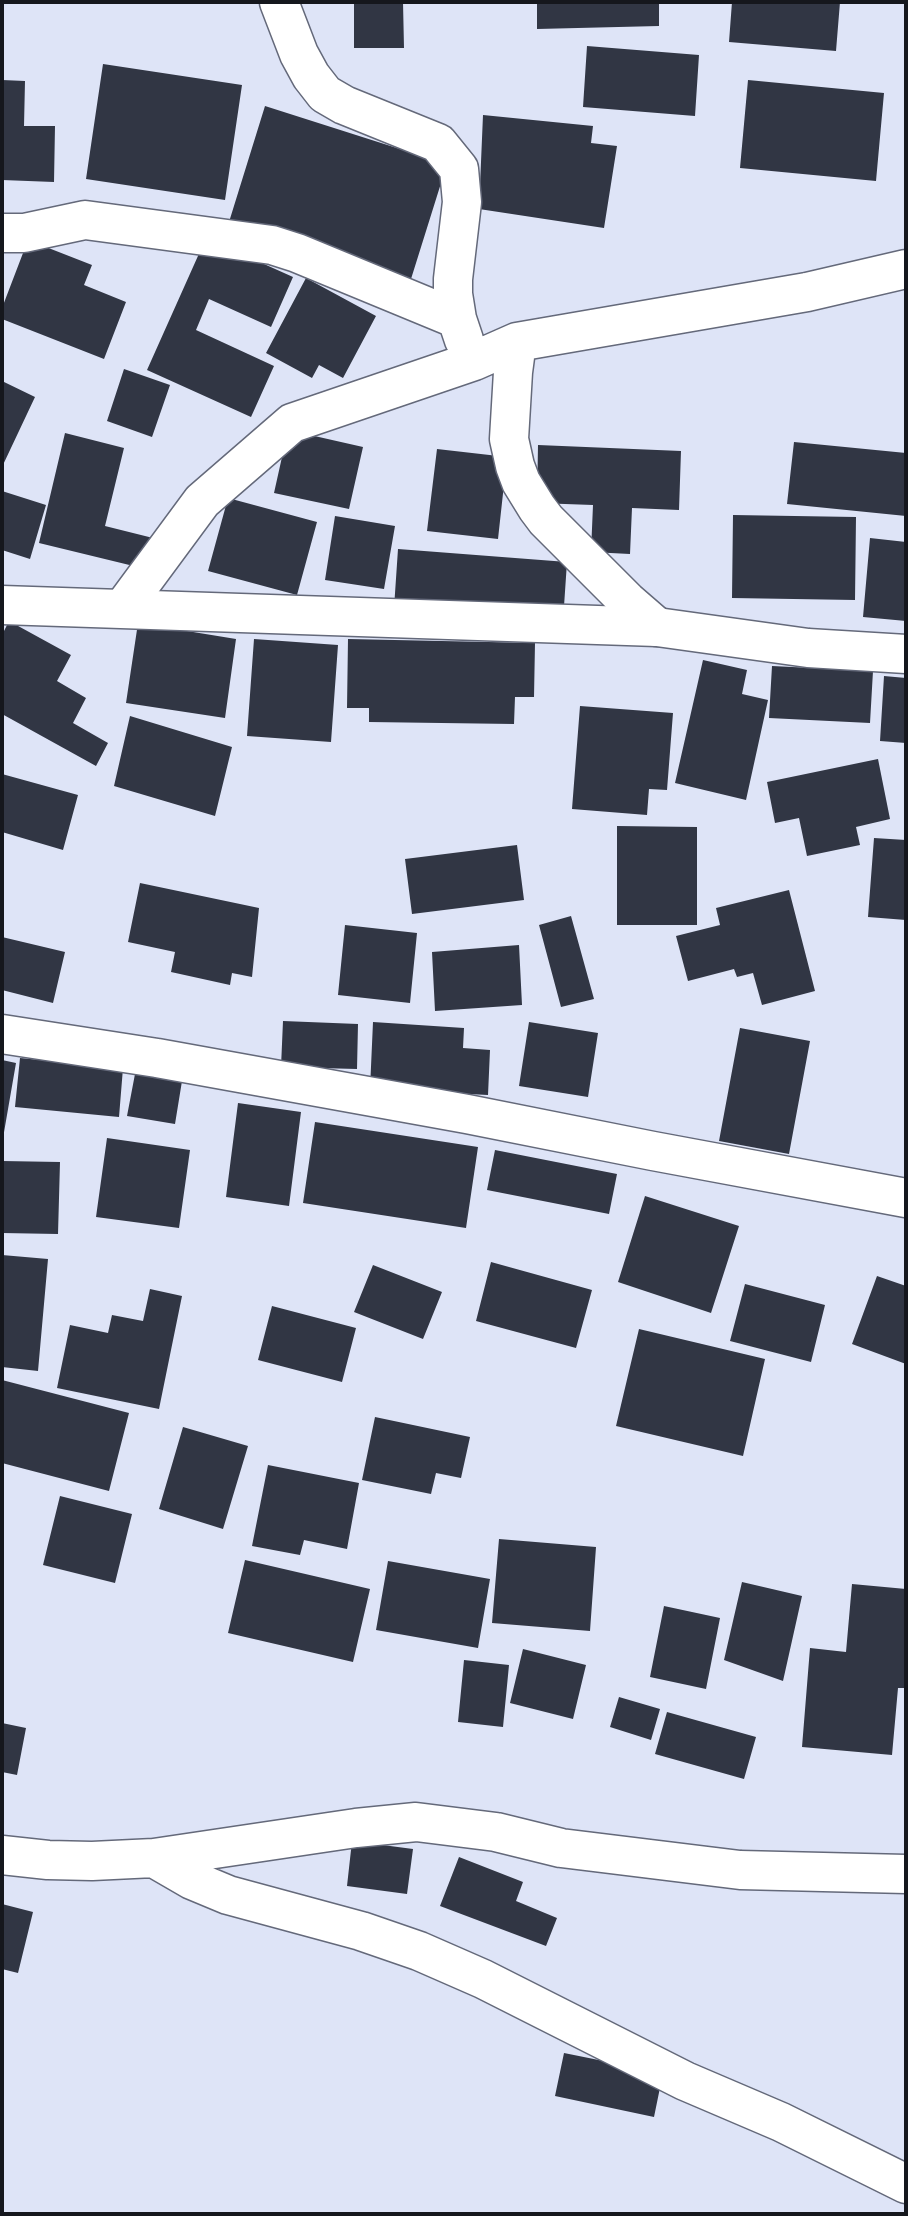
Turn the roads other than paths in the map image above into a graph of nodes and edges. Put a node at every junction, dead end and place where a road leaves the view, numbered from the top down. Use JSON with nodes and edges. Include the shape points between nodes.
{"nodes":[{"id":1,"x":279,"y":2,"type":"edge"},
{"id":2,"x":2,"y":233,"type":"edge"},
{"id":3,"x":906,"y":269,"type":"edge"},
{"id":4,"x":457,"y":319,"type":"junction"},
{"id":5,"x":517,"y":342,"type":"junction"},
{"id":6,"x":474,"y":361,"type":"junction"},
{"id":7,"x":2,"y":605,"type":"edge"},
{"id":8,"x":124,"y":608,"type":"junction"},
{"id":9,"x":657,"y":627,"type":"junction"},
{"id":10,"x":906,"y":654,"type":"edge"},
{"id":11,"x":2,"y":1034,"type":"edge"},
{"id":12,"x":906,"y":1198,"type":"edge"},
{"id":13,"x":2,"y":1856,"type":"edge"},
{"id":14,"x":154,"y":1858,"type":"junction"},
{"id":15,"x":906,"y":1874,"type":"edge"},
{"id":16,"x":906,"y":2184,"type":"edge"}],
"edges":[{"from":1,"to":4,"type":"street","via":[[299,54],[325,94],[438,143],[459,169],[463,202],[453,279]]},
{"from":2,"to":4,"type":"street","via":[[85,220],[272,246]]},
{"from":3,"to":5,"type":"street","via":[[807,292]]},
{"from":4,"to":6,"type":"street"},
{"from":5,"to":6,"type":"street"},
{"from":5,"to":9,"type":"street","via":[[509,439],[521,482],[547,520]]},
{"from":6,"to":8,"type":"street","via":[[288,425],[202,501]]},
{"from":7,"to":8,"type":"street"},
{"from":8,"to":9,"type":"street"},
{"from":9,"to":10,"type":"street","via":[[808,648]]},
{"from":11,"to":12,"type":"street","via":[[467,1114]]},
{"from":13,"to":14,"type":"street","via":[[59,1861]]},
{"from":14,"to":15,"type":"street","via":[[416,1822],[496,1832],[561,1848],[740,1870]]},
{"from":14,"to":16,"type":"street","via":[[228,1895],[419,1951]]}]}
